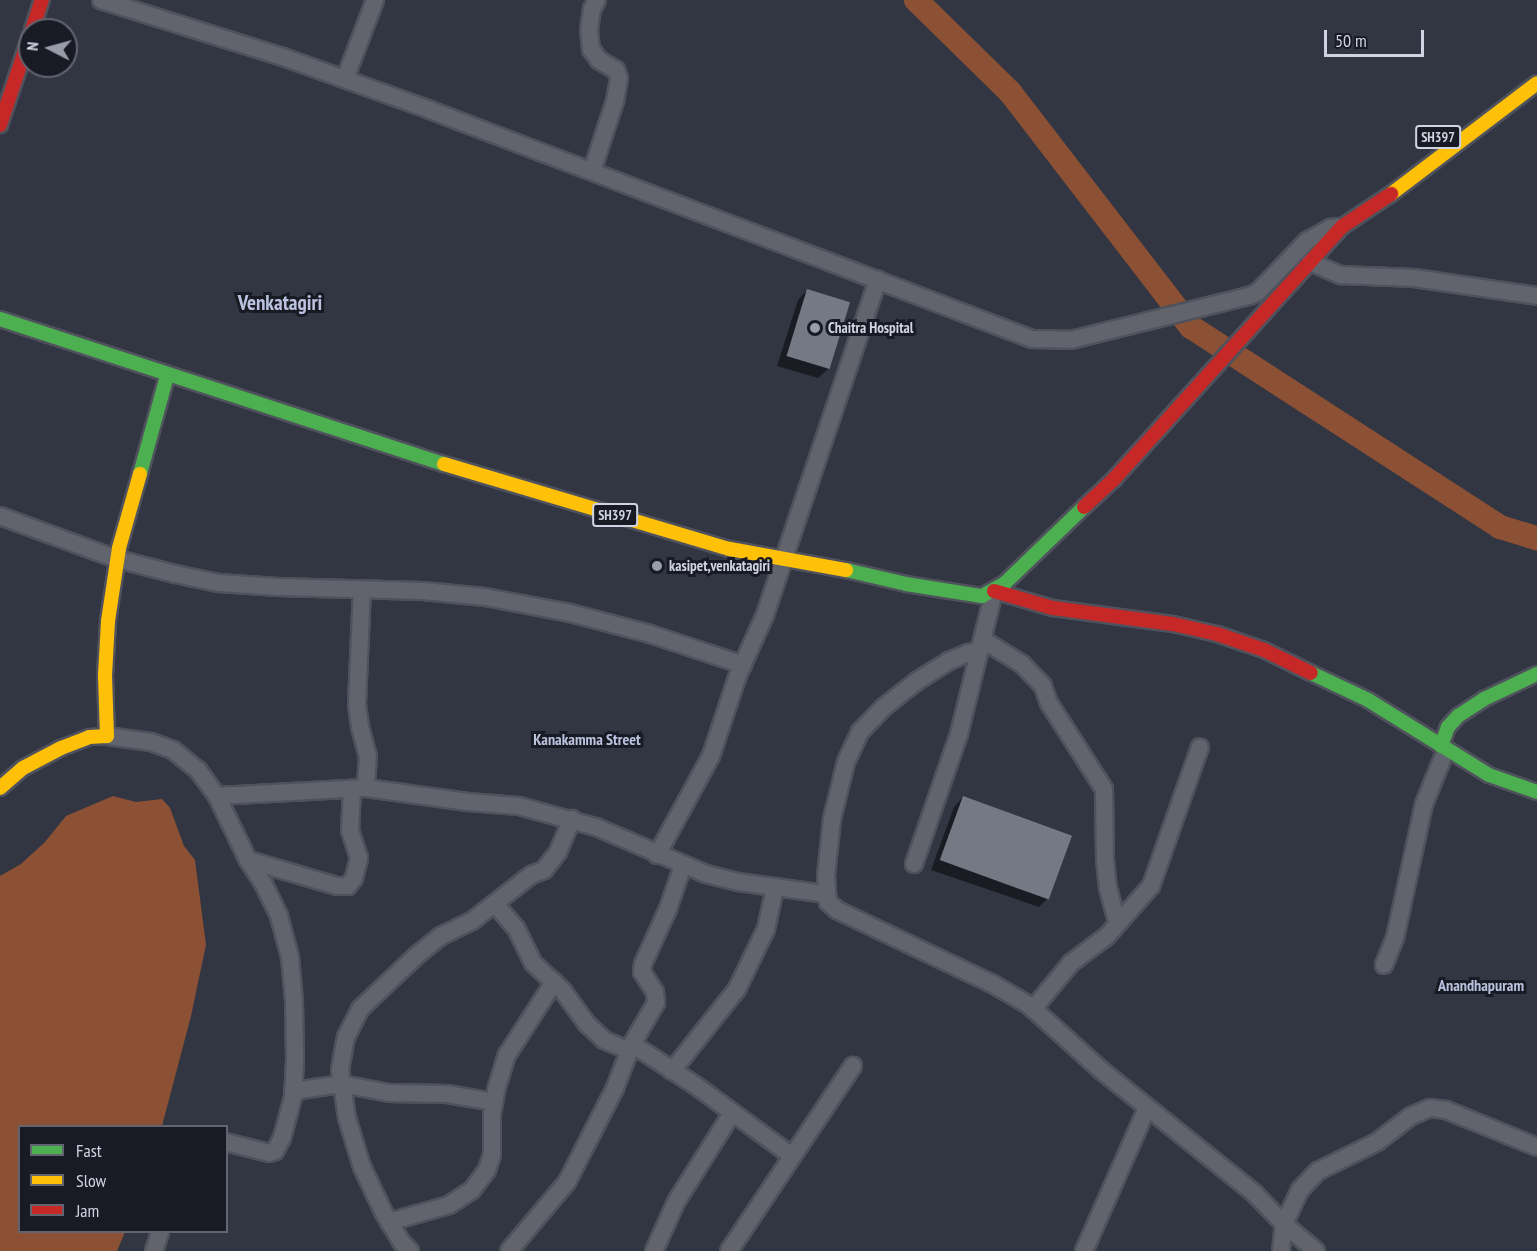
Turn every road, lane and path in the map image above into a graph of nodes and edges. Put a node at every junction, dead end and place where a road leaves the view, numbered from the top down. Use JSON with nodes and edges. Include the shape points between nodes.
{"nodes":[{"id":1,"x":42,"y":0,"type":"edge"},
{"id":2,"x":101,"y":0,"type":"edge"},
{"id":3,"x":375,"y":0,"type":"edge"},
{"id":4,"x":597,"y":0,"type":"edge"},
{"id":5,"x":36,"y":18,"type":"edge"},
{"id":6,"x":18,"y":71,"type":"edge"},
{"id":7,"x":345,"y":79,"type":"junction"},
{"id":8,"x":1537,"y":83,"type":"edge"},
{"id":9,"x":0,"y":124,"type":"edge"},
{"id":10,"x":591,"y":171,"type":"junction"},
{"id":11,"x":1371,"y":190,"type":"dead end"},
{"id":12,"x":1347,"y":223,"type":"junction"},
{"id":13,"x":1310,"y":262,"type":"junction"},
{"id":14,"x":878,"y":280,"type":"junction"},
{"id":15,"x":1537,"y":296,"type":"edge"},
{"id":16,"x":0,"y":319,"type":"edge"},
{"id":17,"x":167,"y":376,"type":"junction"},
{"id":18,"x":0,"y":516,"type":"edge"},
{"id":19,"x":784,"y":558,"type":"junction"},
{"id":20,"x":117,"y":560,"type":"junction"},
{"id":21,"x":362,"y":589,"type":"junction"},
{"id":22,"x":994,"y":591,"type":"junction"},
{"id":23,"x":981,"y":645,"type":"junction"},
{"id":24,"x":743,"y":665,"type":"junction"},
{"id":25,"x":1537,"y":674,"type":"edge"},
{"id":26,"x":107,"y":736,"type":"junction"},
{"id":27,"x":1200,"y":747,"type":"dead end"},
{"id":28,"x":1443,"y":748,"type":"junction"},
{"id":29,"x":0,"y":788,"type":"edge"},
{"id":30,"x":359,"y":788,"type":"junction"},
{"id":31,"x":1537,"y":792,"type":"edge"},
{"id":32,"x":217,"y":796,"type":"junction"},
{"id":33,"x":572,"y":819,"type":"junction"},
{"id":34,"x":657,"y":855,"type":"junction"},
{"id":35,"x":248,"y":860,"type":"junction"},
{"id":36,"x":914,"y":864,"type":"dead end"},
{"id":37,"x":683,"y":865,"type":"junction"},
{"id":38,"x":781,"y":888,"type":"junction"},
{"id":39,"x":827,"y":894,"type":"junction"},
{"id":40,"x":495,"y":904,"type":"junction"},
{"id":41,"x":1118,"y":922,"type":"junction"},
{"id":42,"x":1384,"y":965,"type":"dead end"},
{"id":43,"x":554,"y":982,"type":"junction"},
{"id":44,"x":1033,"y":1009,"type":"junction"},
{"id":45,"x":631,"y":1048,"type":"junction"},
{"id":46,"x":854,"y":1066,"type":"dead end"},
{"id":47,"x":672,"y":1071,"type":"junction"},
{"id":48,"x":342,"y":1084,"type":"junction"},
{"id":49,"x":293,"y":1091,"type":"junction"},
{"id":50,"x":494,"y":1102,"type":"junction"},
{"id":51,"x":1147,"y":1108,"type":"junction"},
{"id":52,"x":732,"y":1113,"type":"junction"},
{"id":53,"x":228,"y":1143,"type":"edge"},
{"id":54,"x":1537,"y":1147,"type":"edge"},
{"id":55,"x":792,"y":1156,"type":"junction"},
{"id":56,"x":389,"y":1222,"type":"junction"},
{"id":57,"x":1284,"y":1224,"type":"junction"},
{"id":58,"x":160,"y":1233,"type":"edge"},
{"id":59,"x":154,"y":1251,"type":"edge"},
{"id":60,"x":410,"y":1251,"type":"edge"},
{"id":61,"x":509,"y":1251,"type":"edge"},
{"id":62,"x":654,"y":1251,"type":"edge"},
{"id":63,"x":729,"y":1251,"type":"edge"},
{"id":64,"x":1084,"y":1251,"type":"edge"},
{"id":65,"x":1281,"y":1251,"type":"edge"},
{"id":66,"x":1316,"y":1251,"type":"edge"}],
"edges":[{"from":1,"to":5,"type":"main road"},
{"from":2,"to":7,"type":"street"},
{"from":3,"to":7,"type":"street"},
{"from":4,"to":10,"type":"street","via":[[589,30],[591,49],[599,60],[616,70],[619,78]]},
{"from":6,"to":9,"type":"main road"},
{"from":7,"to":10,"type":"street"},
{"from":8,"to":12,"type":"main road","number":"SH397"},
{"from":10,"to":14,"type":"street"},
{"from":11,"to":12,"type":"main road","number":"SH397"},
{"from":12,"to":13,"type":"main road","number":"SH397"},
{"from":12,"to":14,"type":"street","via":[[1307,241],[1250,296],[1071,340],[1032,339]]},
{"from":13,"to":15,"type":"street","via":[[1341,275],[1414,278]]},
{"from":13,"to":22,"type":"main road","number":"SH397","via":[[1178,412],[1076,518]]},
{"from":14,"to":19,"type":"street"},
{"from":16,"to":17,"type":"main road","number":"SH397"},
{"from":17,"to":19,"type":"main road","number":"SH397","via":[[671,532],[730,549]]},
{"from":17,"to":20,"type":"main road"},
{"from":18,"to":20,"type":"street"},
{"from":19,"to":22,"type":"main road","number":"SH397","via":[[962,593],[982,596]]},
{"from":19,"to":24,"type":"street"},
{"from":20,"to":21,"type":"street","via":[[219,583]]},
{"from":20,"to":26,"type":"main road","via":[[108,621]]},
{"from":21,"to":24,"type":"street","via":[[485,597],[570,613]]},
{"from":21,"to":30,"type":"street","via":[[357,705],[368,756]]},
{"from":22,"to":23,"type":"street"},
{"from":22,"to":28,"type":"main road","via":[[1053,608],[1173,624],[1264,650],[1368,700]]},
{"from":23,"to":36,"type":"street","via":[[959,734]]},
{"from":23,"to":39,"type":"street","via":[[917,681],[860,732],[846,762],[832,819]]},
{"from":23,"to":41,"type":"street","via":[[1022,664],[1043,686],[1048,703],[1104,789],[1105,860]]},
{"from":24,"to":34,"type":"street","via":[[711,756]]},
{"from":25,"to":28,"type":"main road","via":[[1458,716],[1448,727]]},
{"from":26,"to":29,"type":"main road","via":[[89,737],[61,748],[23,768]]},
{"from":26,"to":32,"type":"street","via":[[150,742],[173,750],[198,770]]},
{"from":27,"to":41,"type":"street","via":[[1150,886]]},
{"from":28,"to":31,"type":"main road","via":[[1488,775]]},
{"from":28,"to":42,"type":"street","via":[[1424,804],[1395,938]]},
{"from":30,"to":32,"type":"street"},
{"from":30,"to":33,"type":"street","via":[[519,806]]},
{"from":30,"to":35,"type":"street","via":[[350,831],[359,858],[348,886]]},
{"from":32,"to":35,"type":"street"},
{"from":33,"to":34,"type":"street","via":[[618,835]]},
{"from":33,"to":40,"type":"street","via":[[558,852],[544,870],[531,875]]},
{"from":34,"to":37,"type":"street"},
{"from":35,"to":49,"type":"street","via":[[279,916],[290,957]]},
{"from":37,"to":38,"type":"street","via":[[706,874]]},
{"from":37,"to":45,"type":"street","via":[[643,964],[642,972],[656,1003]]},
{"from":38,"to":39,"type":"street"},
{"from":38,"to":47,"type":"street","via":[[737,989]]},
{"from":39,"to":44,"type":"street","via":[[828,903],[837,910],[991,983]]},
{"from":40,"to":43,"type":"street","via":[[516,928],[534,963]]},
{"from":40,"to":48,"type":"street","via":[[441,936],[360,1009],[346,1037],[340,1070]]},
{"from":41,"to":44,"type":"street","via":[[1107,936],[1071,963]]},
{"from":43,"to":45,"type":"street","via":[[604,1040]]},
{"from":43,"to":50,"type":"street","via":[[507,1055]]},
{"from":44,"to":51,"type":"street"},
{"from":45,"to":47,"type":"street"},
{"from":45,"to":61,"type":"street","via":[[567,1182]]},
{"from":46,"to":55,"type":"street"},
{"from":47,"to":52,"type":"street"},
{"from":48,"to":49,"type":"street"},
{"from":48,"to":50,"type":"street","via":[[389,1093],[447,1094]]},
{"from":48,"to":56,"type":"street","via":[[347,1118],[362,1167]]},
{"from":49,"to":53,"type":"street","via":[[275,1151],[269,1153]]},
{"from":50,"to":56,"type":"street","via":[[492,1155],[487,1170],[472,1190],[450,1205]]},
{"from":51,"to":57,"type":"street","via":[[1255,1194]]},
{"from":51,"to":64,"type":"street"},
{"from":52,"to":55,"type":"street"},
{"from":52,"to":62,"type":"street","via":[[676,1202]]},
{"from":54,"to":57,"type":"street","via":[[1446,1110],[1430,1108],[1411,1116],[1377,1142],[1318,1172],[1300,1190]]},
{"from":55,"to":63,"type":"street"},
{"from":56,"to":60,"type":"street"},
{"from":57,"to":65,"type":"street"},
{"from":57,"to":66,"type":"street"},
{"from":58,"to":59,"type":"street"}]}
